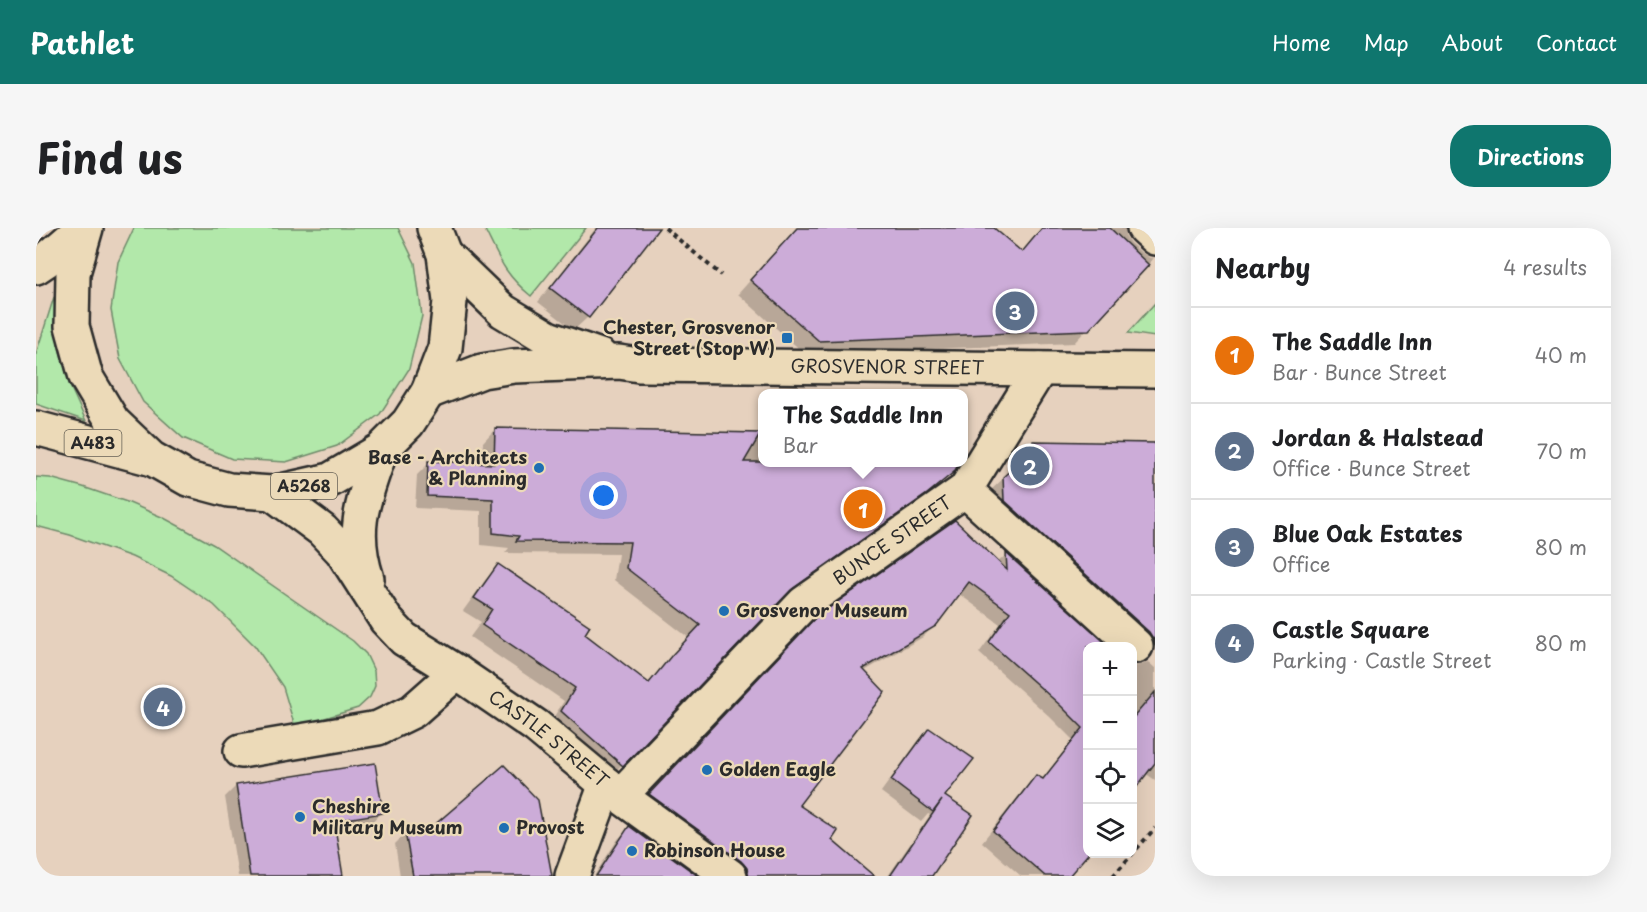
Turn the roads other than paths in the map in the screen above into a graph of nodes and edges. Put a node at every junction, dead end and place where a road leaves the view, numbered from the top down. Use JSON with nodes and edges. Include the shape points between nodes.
{"nodes":[{"id":1,"x":85,"y":228,"type":"edge"},
{"id":2,"x":1144,"y":228,"type":"edge"},
{"id":3,"x":1155,"y":238,"type":"edge"},
{"id":4,"x":439,"y":241,"type":"edge"},
{"id":5,"x":36,"y":267,"type":"edge"},
{"id":6,"x":618,"y":362,"type":"junction"},
{"id":7,"x":1040,"y":369,"type":"junction"},
{"id":8,"x":1155,"y":370,"type":"edge"},
{"id":9,"x":428,"y":392,"type":"junction"},
{"id":10,"x":36,"y":429,"type":"edge"},
{"id":11,"x":381,"y":450,"type":"junction"},
{"id":12,"x":151,"y":458,"type":"junction"},
{"id":13,"x":965,"y":490,"type":"junction"},
{"id":14,"x":272,"y":493,"type":"junction"},
{"id":15,"x":373,"y":598,"type":"junction"},
{"id":16,"x":1132,"y":642,"type":"edge"},
{"id":17,"x":458,"y":672,"type":"junction"},
{"id":18,"x":241,"y":751,"type":"dead end"},
{"id":19,"x":613,"y":790,"type":"junction"},
{"id":20,"x":572,"y":876,"type":"edge"},
{"id":21,"x":730,"y":876,"type":"edge"}],
"edges":[{"from":1,"to":5,"type":"main road"},
{"from":1,"to":12,"type":"main road","number":"A5268","via":[[73,273],[72,326],[86,377],[113,422]]},
{"from":2,"to":3,"type":"main road"},
{"from":4,"to":6,"type":"main road","name":"GROSVENOR STREET","number":"A5268","via":[[503,311],[548,338]]},
{"from":4,"to":9,"type":"main road","number":"A5268","via":[[450,301],[445,348]]},
{"from":6,"to":7,"type":"main road","name":"GROSVENOR STREET","number":"A5268"},
{"from":6,"to":9,"type":"main road","name":"GROSVENOR STREET","number":"A5268","via":[[500,368]]},
{"from":7,"to":8,"type":"main road","name":"GROSVENOR STREET","number":"A5268"},
{"from":7,"to":13,"type":"main road","name":"BUNCE STREET"},
{"from":9,"to":11,"type":"main road","number":"A5268","via":[[408,423]]},
{"from":10,"to":12,"type":"main road","number":"A483"},
{"from":11,"to":14,"type":"main road","number":"A5268","via":[[330,480]]},
{"from":11,"to":15,"type":"main road","name":"CASTLE STREET","via":[[359,516],[358,541]]},
{"from":12,"to":14,"type":"main road","number":"A5268","via":[[199,482],[229,490]]},
{"from":13,"to":16,"type":"main road"},
{"from":13,"to":19,"type":"main road","name":"BUNCE STREET","via":[[804,603],[728,684]]},
{"from":14,"to":15,"type":"main road","name":"CASTLE STREET","via":[[322,530],[342,551]]},
{"from":15,"to":17,"type":"main road","name":"CASTLE STREET","via":[[404,639]]},
{"from":17,"to":18,"type":"main road","via":[[413,711],[378,728]]},
{"from":17,"to":19,"type":"main road","name":"CASTLE STREET","via":[[536,726]]},
{"from":19,"to":20,"type":"main road"},
{"from":19,"to":21,"type":"main road","name":"CASTLE STREET"}]}
